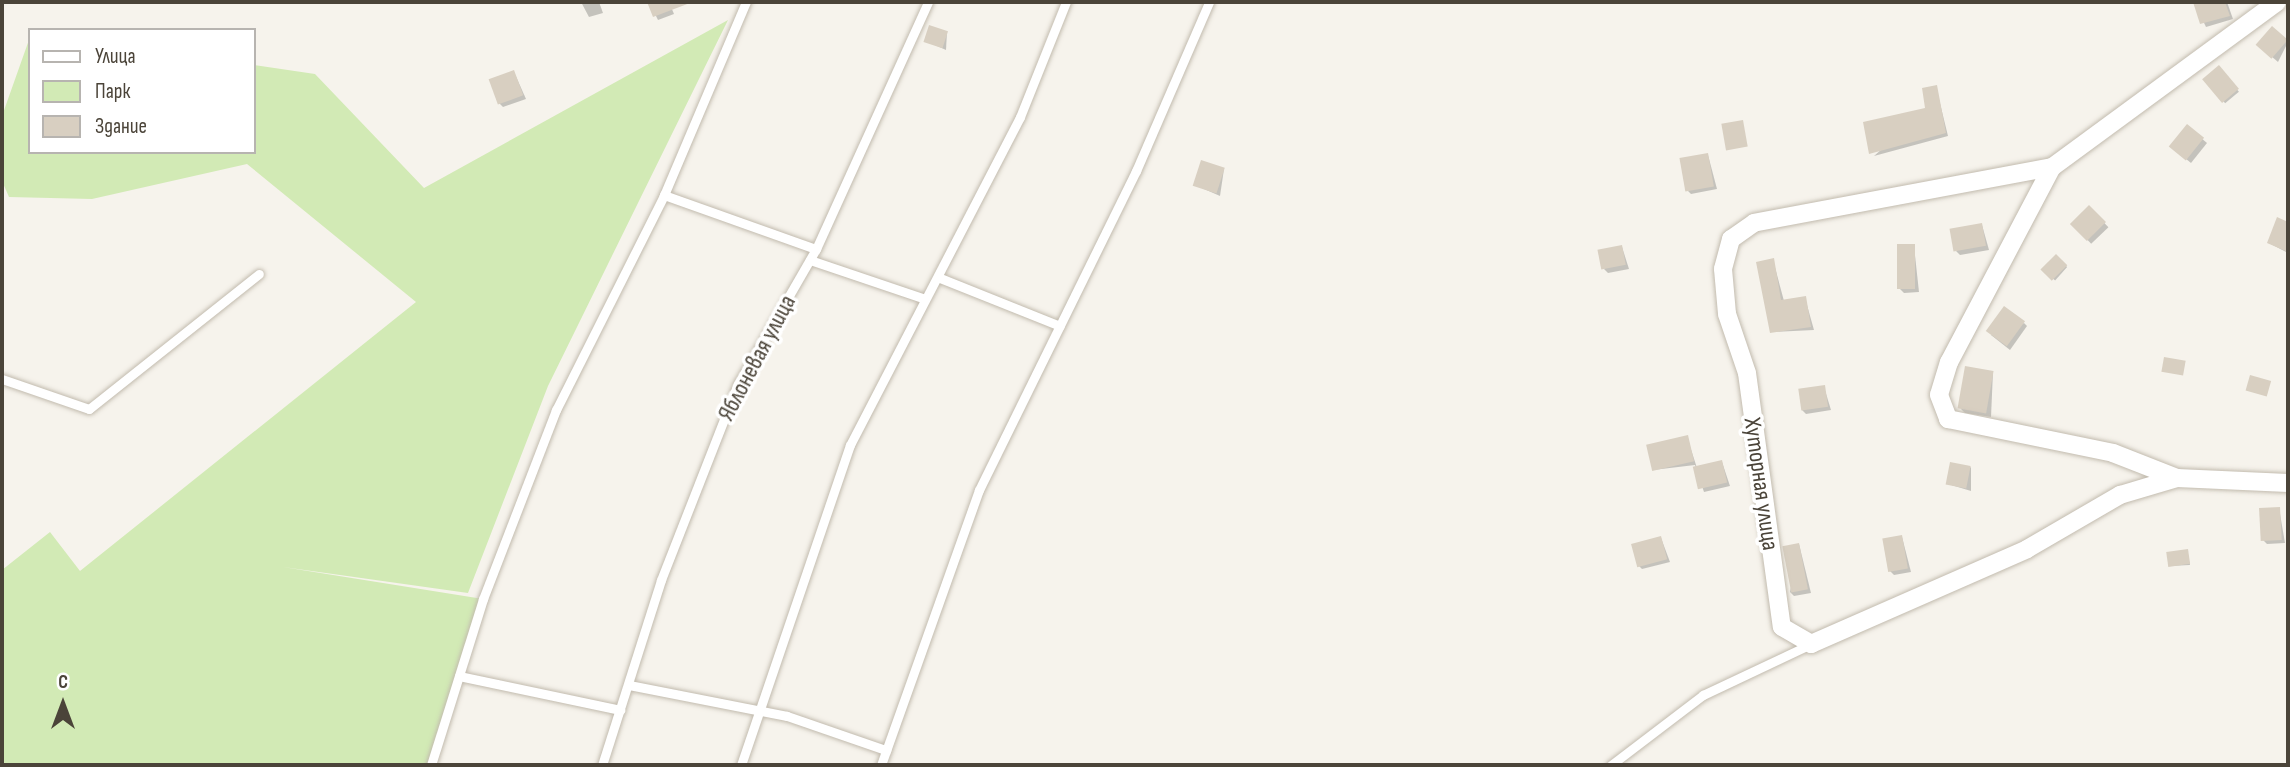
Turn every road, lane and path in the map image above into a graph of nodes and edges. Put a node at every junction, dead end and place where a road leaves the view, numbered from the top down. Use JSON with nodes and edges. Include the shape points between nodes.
{"nodes":[{"id":1,"x":746,"y":2,"type":"edge"},
{"id":2,"x":928,"y":2,"type":"edge"},
{"id":3,"x":1066,"y":2,"type":"edge"},
{"id":4,"x":1209,"y":2,"type":"edge"},
{"id":5,"x":2277,"y":2,"type":"edge"},
{"id":6,"x":2052,"y":167,"type":"junction"},
{"id":7,"x":664,"y":195,"type":"junction"},
{"id":8,"x":816,"y":249,"type":"junction"},
{"id":9,"x":810,"y":260,"type":"junction"},
{"id":10,"x":260,"y":274,"type":"dead end"},
{"id":11,"x":940,"y":278,"type":"junction"},
{"id":12,"x":925,"y":299,"type":"junction"},
{"id":13,"x":1060,"y":326,"type":"junction"},
{"id":14,"x":2,"y":379,"type":"edge"},
{"id":15,"x":2177,"y":478,"type":"junction"},
{"id":16,"x":2288,"y":483,"type":"edge"},
{"id":17,"x":1811,"y":644,"type":"junction"},
{"id":18,"x":459,"y":676,"type":"junction"},
{"id":19,"x":629,"y":685,"type":"junction"},
{"id":20,"x":620,"y":710,"type":"junction"},
{"id":21,"x":756,"y":712,"type":"junction"},
{"id":22,"x":886,"y":750,"type":"junction"},
{"id":23,"x":431,"y":765,"type":"edge"},
{"id":24,"x":602,"y":765,"type":"edge"},
{"id":25,"x":741,"y":765,"type":"edge"},
{"id":26,"x":881,"y":765,"type":"edge"},
{"id":27,"x":1611,"y":765,"type":"edge"}],
"edges":[{"from":1,"to":7,"type":"lane"},
{"from":2,"to":8,"type":"lane","name":"Яблоневая улица"},
{"from":3,"to":11,"type":"lane","via":[[1020,117]]},
{"from":4,"to":13,"type":"lane"},
{"from":5,"to":6,"type":"street"},
{"from":6,"to":15,"type":"street","via":[[1949,362],[1939,395],[1948,419],[2113,453]]},
{"from":6,"to":17,"type":"street","name":"Хуторная улица","via":[[1754,223],[1731,239],[1723,269],[1727,314],[1747,373],[1782,627]]},
{"from":7,"to":8,"type":"lane"},
{"from":7,"to":18,"type":"lane","via":[[556,410]]},
{"from":8,"to":9,"type":"lane","name":"Яблоневая улица"},
{"from":9,"to":12,"type":"lane"},
{"from":9,"to":19,"type":"lane","name":"Яблоневая улица","via":[[738,384],[661,580]]},
{"from":10,"to":14,"type":"lane","via":[[89,409]]},
{"from":11,"to":12,"type":"lane"},
{"from":11,"to":13,"type":"lane"},
{"from":12,"to":21,"type":"lane","via":[[850,446]]},
{"from":13,"to":22,"type":"lane","via":[[979,491]]},
{"from":15,"to":16,"type":"street"},
{"from":15,"to":17,"type":"street","via":[[2120,495],[2027,549]]},
{"from":17,"to":27,"type":"lane","via":[[1703,695]]},
{"from":18,"to":20,"type":"lane"},
{"from":18,"to":23,"type":"lane"},
{"from":19,"to":20,"type":"lane","name":"Яблоневая улица"},
{"from":19,"to":21,"type":"lane"},
{"from":20,"to":24,"type":"lane","name":"Яблоневая улица"},
{"from":21,"to":22,"type":"lane"},
{"from":21,"to":25,"type":"lane"},
{"from":22,"to":26,"type":"lane"}]}
